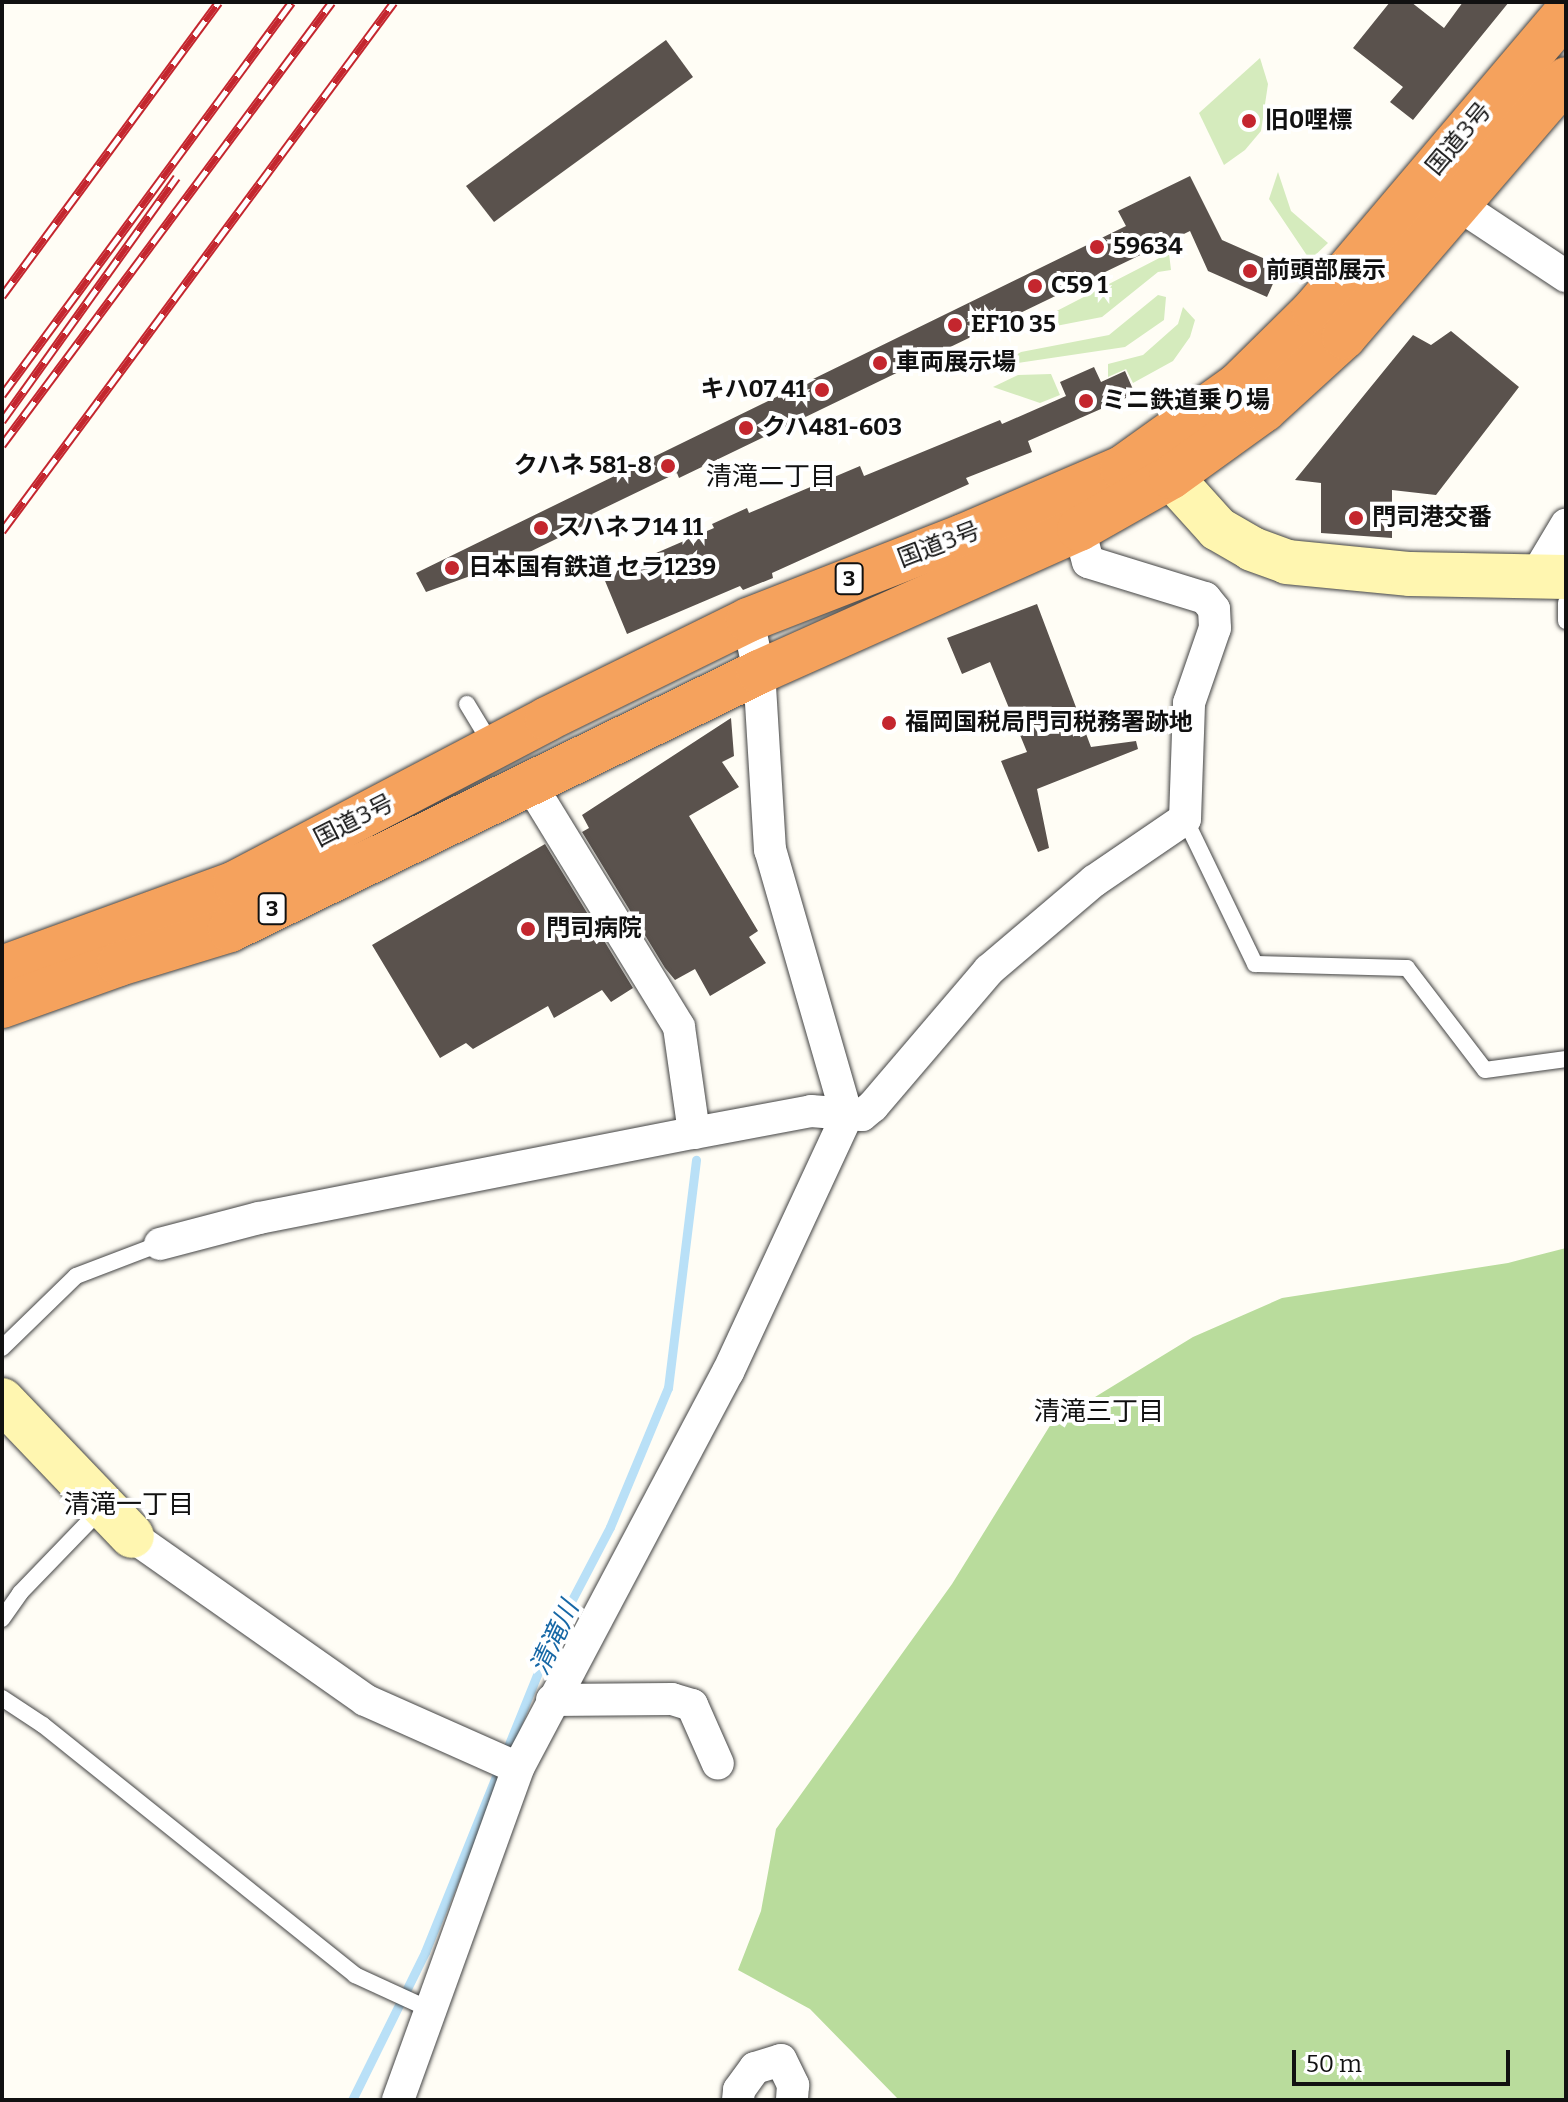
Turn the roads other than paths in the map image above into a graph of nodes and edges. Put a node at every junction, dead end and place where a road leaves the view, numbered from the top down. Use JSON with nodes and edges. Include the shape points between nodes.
{"nodes":[{"id":1,"x":1566,"y":13,"type":"edge"},
{"id":2,"x":1566,"y":79,"type":"edge"},
{"id":3,"x":1440,"y":193,"type":"junction"},
{"id":4,"x":1566,"y":276,"type":"edge"},
{"id":5,"x":1171,"y":477,"type":"junction"},
{"id":6,"x":1566,"y":525,"type":"edge"},
{"id":7,"x":1079,"y":529,"type":"junction"},
{"id":8,"x":1556,"y":586,"type":"edge"},
{"id":9,"x":748,"y":620,"type":"junction"},
{"id":10,"x":1566,"y":621,"type":"edge"},
{"id":11,"x":759,"y":672,"type":"junction"},
{"id":12,"x":467,"y":704,"type":"dead end"},
{"id":13,"x":494,"y":748,"type":"junction"},
{"id":14,"x":529,"y":782,"type":"junction"},
{"id":15,"x":1185,"y":819,"type":"junction"},
{"id":16,"x":2,"y":968,"type":"edge"},
{"id":17,"x":2,"y":1006,"type":"edge"},
{"id":18,"x":1566,"y":1059,"type":"edge"},
{"id":19,"x":847,"y":1116,"type":"junction"},
{"id":20,"x":694,"y":1133,"type":"junction"},
{"id":21,"x":160,"y":1244,"type":"joint"},
{"id":22,"x":2,"y":1348,"type":"edge"},
{"id":23,"x":2,"y":1400,"type":"edge"},
{"id":24,"x":117,"y":1522,"type":"junction"},
{"id":25,"x":2,"y":1619,"type":"edge"},
{"id":26,"x":2,"y":1698,"type":"edge"},
{"id":27,"x":552,"y":1700,"type":"junction"},
{"id":28,"x":718,"y":1764,"type":"dead end"},
{"id":29,"x":518,"y":1768,"type":"junction"},
{"id":30,"x":431,"y":2010,"type":"junction"},
{"id":31,"x":398,"y":2100,"type":"edge"},
{"id":32,"x":738,"y":2100,"type":"edge"},
{"id":33,"x":792,"y":2100,"type":"edge"}],
"edges":[{"from":1,"to":3,"type":"highway","name":"国道3号","number":"3"},
{"from":2,"to":3,"type":"highway","name":"国道3号","number":"3"},
{"from":3,"to":4,"type":"street"},
{"from":3,"to":5,"type":"highway","name":"国道3号","number":"3","via":[[1344,337],[1264,410]]},
{"from":3,"to":9,"type":"highway","name":"国道3号","number":"3","via":[[1238,385],[1122,468]]},
{"from":5,"to":7,"type":"highway","name":"国道3号","number":"3"},
{"from":5,"to":8,"type":"street","via":[[1218,529],[1287,562]]},
{"from":6,"to":8,"type":"street"},
{"from":7,"to":11,"type":"highway","name":"国道3号","number":"3"},
{"from":7,"to":15,"type":"street","via":[[1088,562],[1205,598],[1214,609],[1215,628],[1189,703]]},
{"from":8,"to":10,"type":"lane"},
{"from":9,"to":11,"type":"street"},
{"from":9,"to":13,"type":"highway","name":"国道3号","number":"3"},
{"from":11,"to":14,"type":"highway","name":"国道3号","number":"3"},
{"from":11,"to":19,"type":"street","via":[[770,850]]},
{"from":12,"to":13,"type":"lane"},
{"from":13,"to":16,"type":"highway","name":"国道3号","number":"3","via":[[235,883]]},
{"from":14,"to":17,"type":"highway","name":"国道3号","number":"3","via":[[230,930]]},
{"from":14,"to":20,"type":"street","via":[[679,1027]]},
{"from":15,"to":18,"type":"lane","via":[[1255,964],[1407,968],[1485,1070]]},
{"from":15,"to":19,"type":"street","via":[[1094,881],[989,970],[873,1106],[862,1115]]},
{"from":19,"to":20,"type":"street","via":[[811,1111]]},
{"from":19,"to":27,"type":"street","via":[[728,1372]]},
{"from":20,"to":21,"type":"street","via":[[259,1218]]},
{"from":21,"to":22,"type":"lane","via":[[76,1276]]},
{"from":23,"to":24,"type":"street"},
{"from":24,"to":25,"type":"lane","via":[[20,1593]]},
{"from":24,"to":29,"type":"street","via":[[365,1700]]},
{"from":26,"to":30,"type":"lane","via":[[43,1725],[355,1975]]},
{"from":27,"to":28,"type":"street","via":[[672,1699],[692,1705]]},
{"from":27,"to":29,"type":"street"},
{"from":29,"to":30,"type":"street"},
{"from":30,"to":31,"type":"street"},
{"from":32,"to":33,"type":"street","via":[[755,2068],[781,2060],[793,2085]]}]}
